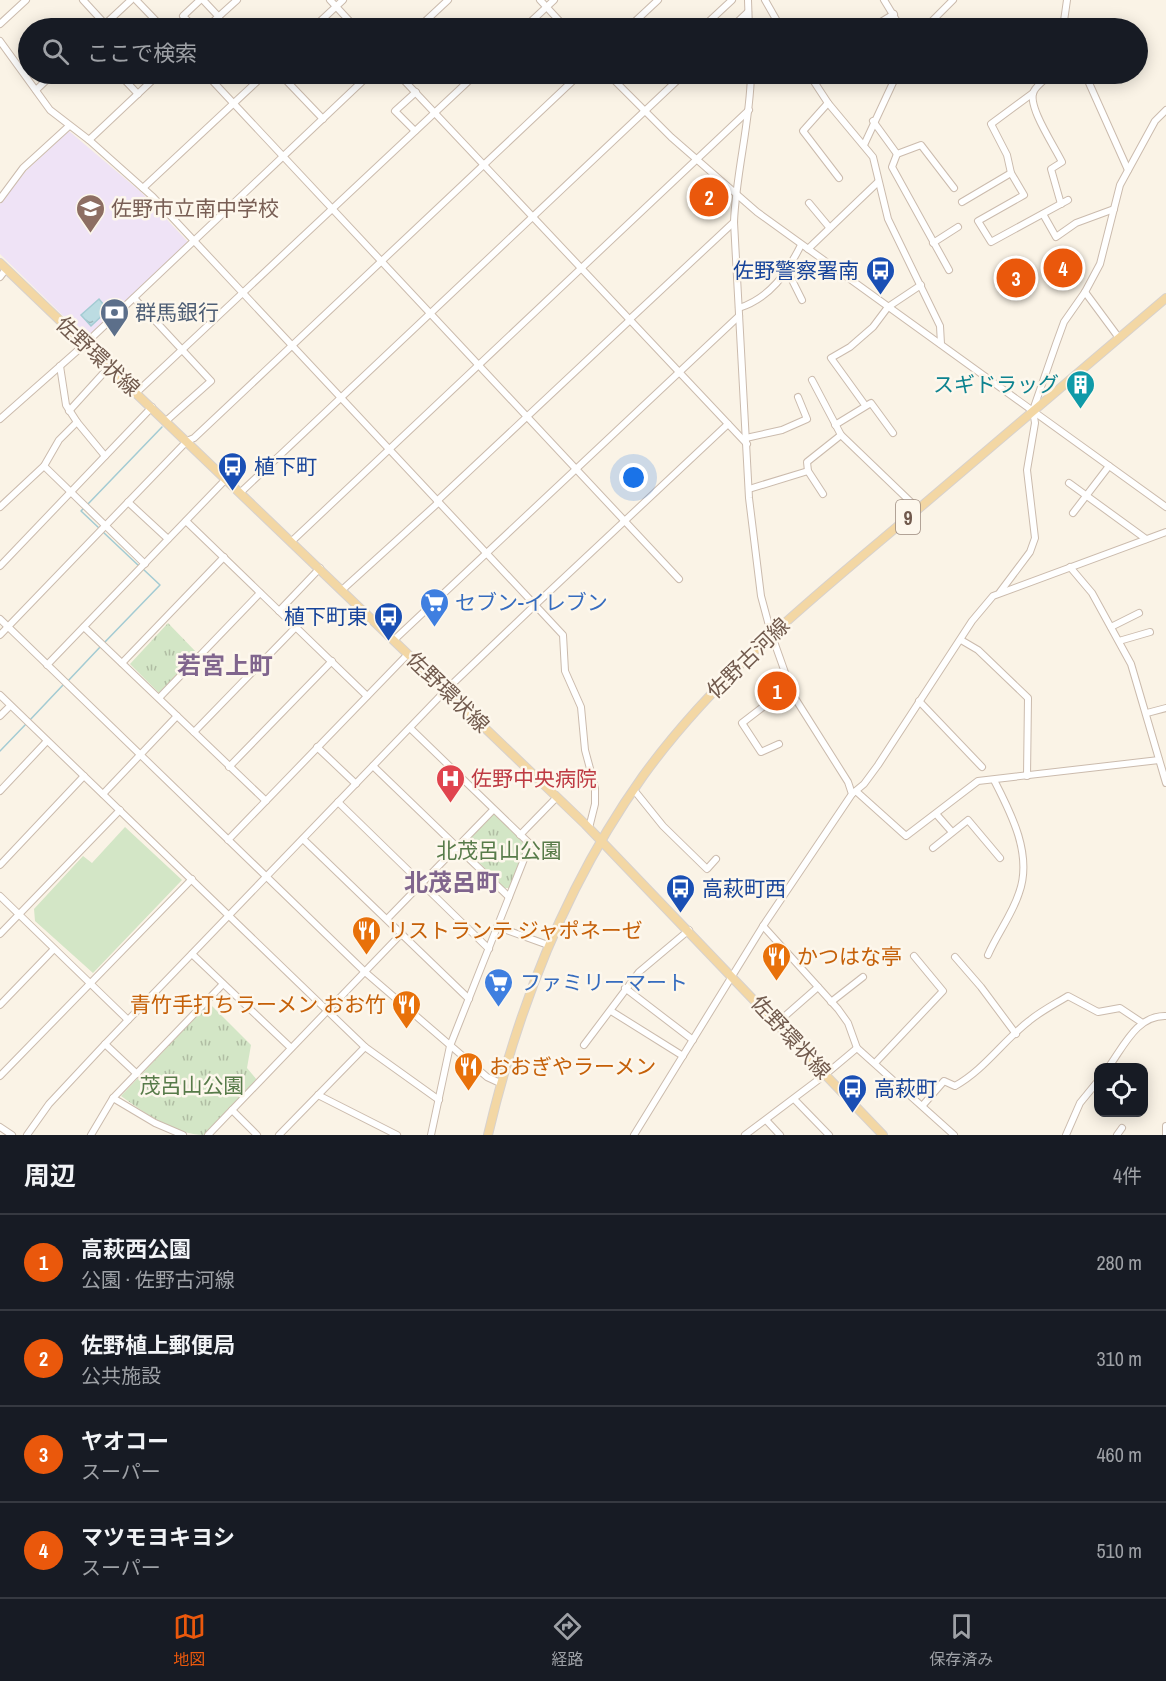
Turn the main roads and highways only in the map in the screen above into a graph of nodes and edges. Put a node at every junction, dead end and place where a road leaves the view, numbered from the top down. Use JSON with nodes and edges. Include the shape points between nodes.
{"nodes":[{"id":1,"x":3,"y":266,"type":"edge"},
{"id":2,"x":1164,"y":303,"type":"edge"},
{"id":3,"x":602,"y":841,"type":"junction"},
{"id":4,"x":488,"y":1135,"type":"edge"},
{"id":5,"x":883,"y":1135,"type":"edge"}],
"edges":[{"from":1,"to":3,"type":"main road","name":"佐野環状線"},
{"from":2,"to":3,"type":"main road","name":"佐野古河線","number":"9","via":[[771,633],[706,698],[634,790]]},
{"from":3,"to":4,"type":"main road","name":"佐野古河線","number":"9","via":[[548,945],[500,1083]]},
{"from":3,"to":5,"type":"main road","name":"佐野環状線"}]}
